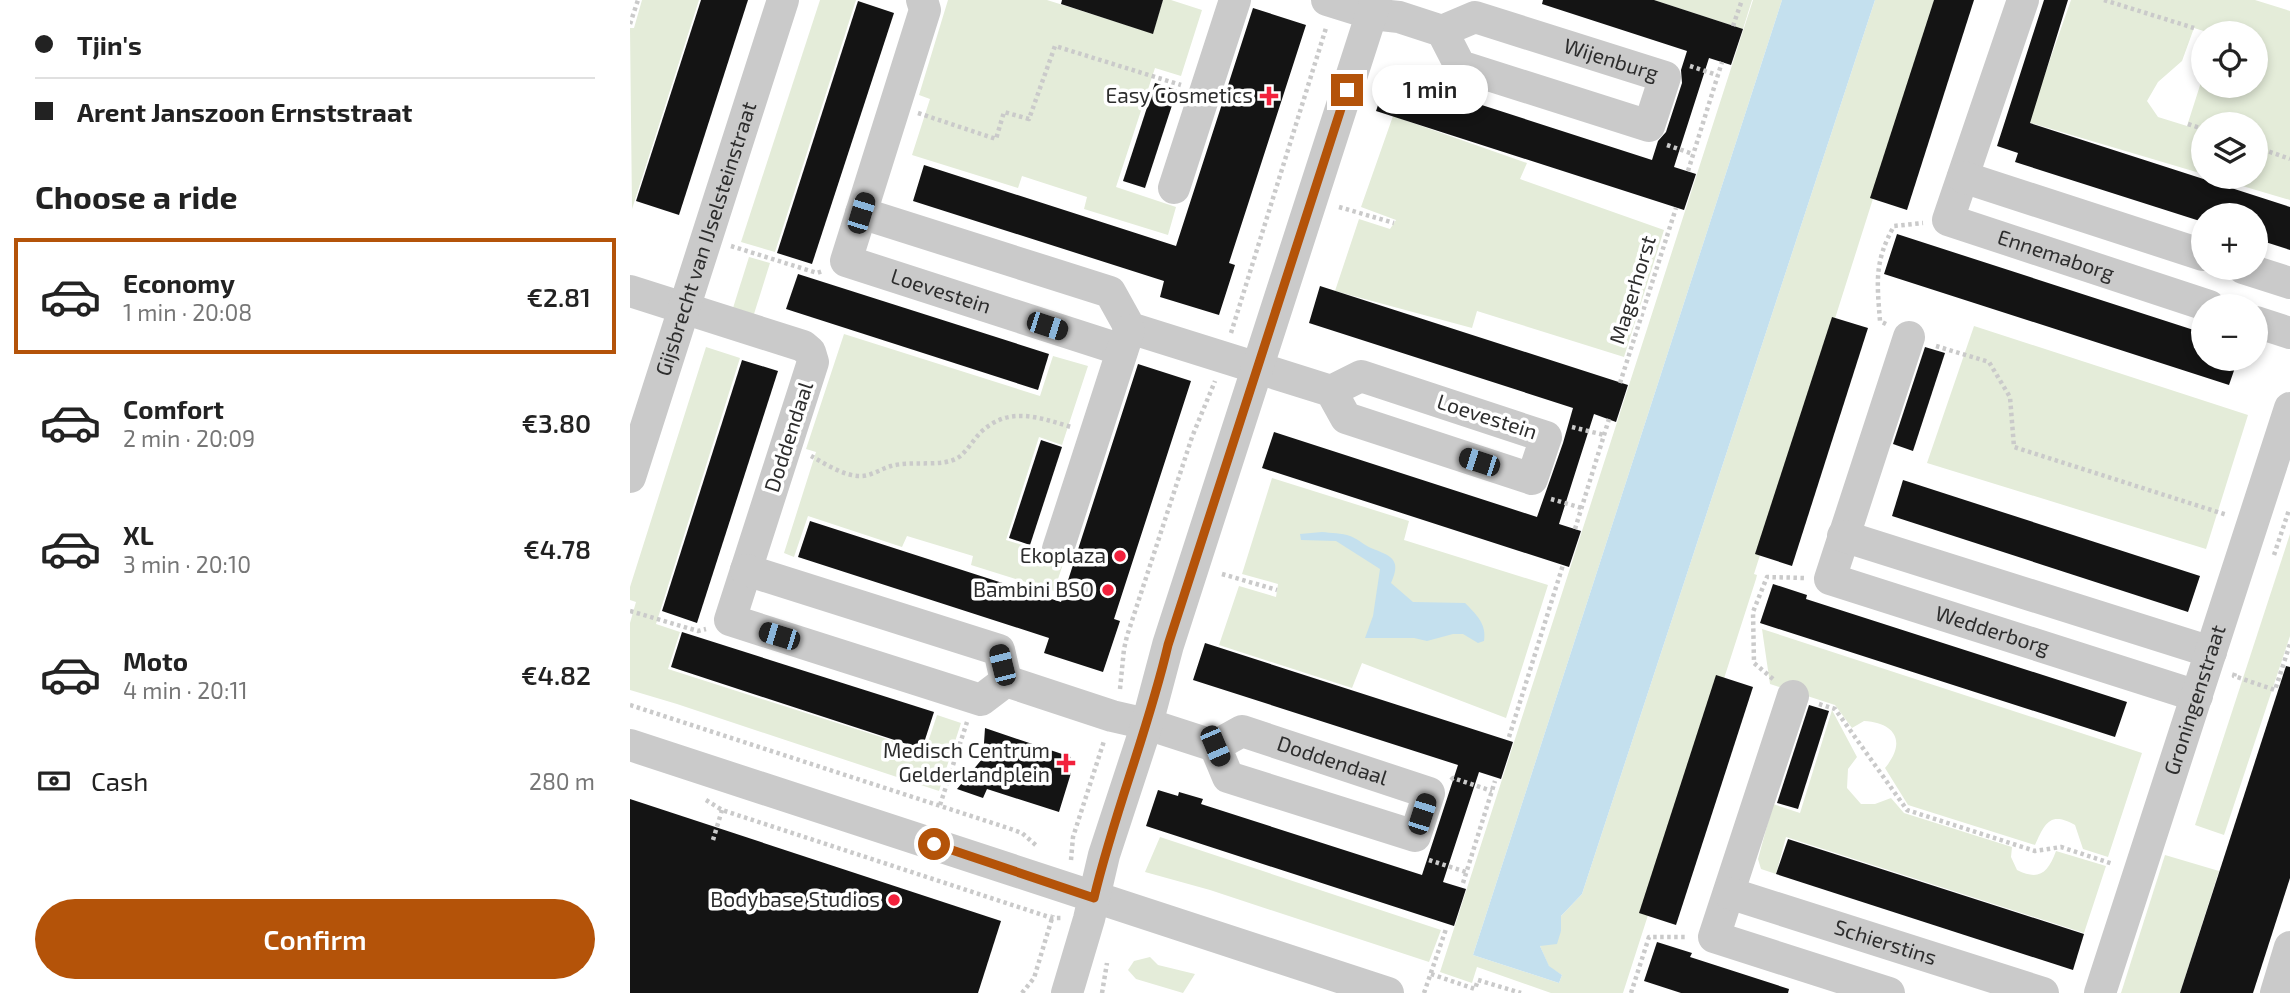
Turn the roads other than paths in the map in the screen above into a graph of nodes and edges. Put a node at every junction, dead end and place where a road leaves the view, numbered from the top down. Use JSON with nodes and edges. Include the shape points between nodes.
{"nodes":[{"id":1,"x":783,"y":0,"type":"edge"},
{"id":2,"x":922,"y":0,"type":"edge"},
{"id":3,"x":1235,"y":0,"type":"edge"},
{"id":4,"x":2023,"y":0,"type":"edge"},
{"id":5,"x":1331,"y":1,"type":"edge"},
{"id":6,"x":1374,"y":7,"type":"edge"},
{"id":7,"x":1442,"y":31,"type":"junction"},
{"id":8,"x":1963,"y":177,"type":"junction"},
{"id":9,"x":1174,"y":188,"type":"dead end"},
{"id":10,"x":861,"y":213,"type":"junction"},
{"id":11,"x":2191,"y":251,"type":"edge"},
{"id":12,"x":2268,"y":276,"type":"edge"},
{"id":13,"x":2290,"y":283,"type":"edge"},
{"id":14,"x":630,"y":291,"type":"edge"},
{"id":15,"x":2191,"y":300,"type":"edge"},
{"id":16,"x":684,"y":308,"type":"junction"},
{"id":17,"x":2268,"y":326,"type":"edge"},
{"id":18,"x":2290,"y":333,"type":"edge"},
{"id":19,"x":1909,"y":337,"type":"road end"},
{"id":20,"x":1126,"y":339,"type":"junction"},
{"id":21,"x":1258,"y":368,"type":"junction"},
{"id":22,"x":1331,"y":391,"type":"junction"},
{"id":23,"x":2290,"y":408,"type":"edge"},
{"id":24,"x":630,"y":477,"type":"edge"},
{"id":25,"x":1843,"y":536,"type":"junction"},
{"id":26,"x":1058,"y":549,"type":"dead end"},
{"id":27,"x":747,"y":570,"type":"junction"},
{"id":28,"x":2225,"y":658,"type":"junction"},
{"id":29,"x":1006,"y":681,"type":"junction"},
{"id":30,"x":1793,"y":696,"type":"road end"},
{"id":31,"x":2197,"y":696,"type":"junction"},
{"id":32,"x":1147,"y":724,"type":"junction"},
{"id":33,"x":630,"y":745,"type":"edge"},
{"id":34,"x":1215,"y":746,"type":"junction"},
{"id":35,"x":1096,"y":888,"type":"junction"},
{"id":36,"x":1729,"y":892,"type":"junction"},
{"id":37,"x":2290,"y":947,"type":"edge"},
{"id":38,"x":1067,"y":993,"type":"edge"},
{"id":39,"x":1388,"y":993,"type":"edge"},
{"id":40,"x":1889,"y":993,"type":"edge"},
{"id":41,"x":2043,"y":993,"type":"edge"},
{"id":42,"x":2100,"y":993,"type":"edge"},
{"id":43,"x":2276,"y":993,"type":"edge"}],
"edges":[{"from":1,"to":16,"type":"street","name":"Gijsbrecht van IJselsteinstraat"},
{"from":2,"to":10,"type":"street","via":[[925,10]]},
{"from":3,"to":9,"type":"street"},
{"from":4,"to":8,"type":"street"},
{"from":5,"to":6,"type":"street"},
{"from":6,"to":7,"type":"street"},
{"from":6,"to":21,"type":"street"},
{"from":7,"to":7,"type":"street","name":"Wijenburg","via":[[1460,66],[1649,126],[1665,77],[1475,17]]},
{"from":8,"to":11,"type":"street"},
{"from":8,"to":15,"type":"street","name":"Ennemaborg","via":[[1948,220]]},
{"from":10,"to":20,"type":"street","via":[[1110,292]]},
{"from":10,"to":20,"type":"street","name":"Loevestein","via":[[846,261]]},
{"from":12,"to":13,"type":"street"},
{"from":14,"to":16,"type":"street"},
{"from":16,"to":24,"type":"street","name":"Gijsbrecht van IJselsteinstraat"},
{"from":16,"to":27,"type":"street","name":"Doddendaal","via":[[803,346],[813,362]]},
{"from":17,"to":18,"type":"street"},
{"from":19,"to":25,"type":"street"},
{"from":20,"to":21,"type":"street","name":"Loevestein"},
{"from":20,"to":26,"type":"street"},
{"from":21,"to":22,"type":"street","name":"Loevestein"},
{"from":21,"to":32,"type":"street"},
{"from":22,"to":22,"type":"street","name":"Loevestein","via":[[1346,418],[1532,479],[1546,437],[1361,376]]},
{"from":23,"to":28,"type":"street","name":"Groningenstraat","via":[[2253,523]]},
{"from":25,"to":28,"type":"street"},
{"from":25,"to":31,"type":"street","name":"Wedderborg","via":[[1830,579]]},
{"from":27,"to":29,"type":"street","via":[[999,650]]},
{"from":27,"to":29,"type":"street","name":"Doddendaal","via":[[730,620],[981,700]]},
{"from":28,"to":31,"type":"street","name":"Groningenstraat"},
{"from":29,"to":32,"type":"street"},
{"from":30,"to":36,"type":"street"},
{"from":31,"to":42,"type":"street","name":"Groningenstraat"},
{"from":32,"to":34,"type":"street"},
{"from":32,"to":35,"type":"street"},
{"from":33,"to":35,"type":"street","via":[[1067,873]]},
{"from":34,"to":34,"type":"street","name":"Doddendaal","via":[[1228,777],[1415,836],[1429,793],[1242,731]]},
{"from":35,"to":38,"type":"street"},
{"from":35,"to":39,"type":"street"},
{"from":36,"to":40,"type":"street","via":[[1714,937]]},
{"from":36,"to":41,"type":"street","name":"Schierstins"},
{"from":37,"to":43,"type":"street"}]}
